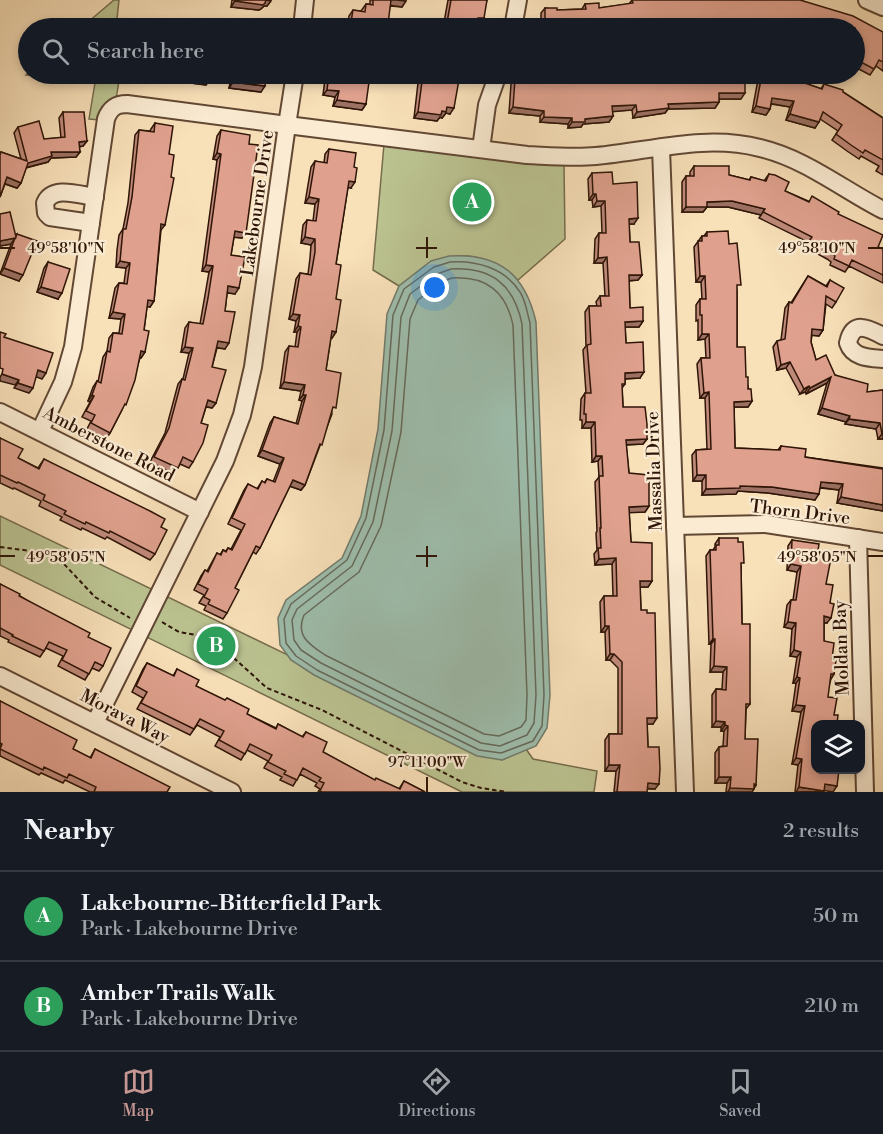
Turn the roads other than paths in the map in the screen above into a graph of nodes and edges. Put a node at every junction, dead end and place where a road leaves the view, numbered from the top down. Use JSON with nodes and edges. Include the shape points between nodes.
{"nodes":[{"id":1,"x":518,"y":0,"type":"edge"},
{"id":2,"x":867,"y":0,"type":"edge"},
{"id":3,"x":308,"y":2,"type":"edge"},
{"id":4,"x":883,"y":7,"type":"edge"},
{"id":5,"x":304,"y":18,"type":"edge"},
{"id":6,"x":515,"y":18,"type":"edge"},
{"id":7,"x":293,"y":84,"type":"edge"},
{"id":8,"x":494,"y":84,"type":"edge"},
{"id":9,"x":287,"y":125,"type":"junction"},
{"id":10,"x":661,"y":147,"type":"junction"},
{"id":11,"x":481,"y":149,"type":"junction"},
{"id":12,"x":95,"y":197,"type":"junction"},
{"id":13,"x":883,"y":210,"type":"edge"},
{"id":14,"x":92,"y":224,"type":"junction"},
{"id":15,"x":883,"y":336,"type":"edge"},
{"id":16,"x":883,"y":359,"type":"edge"},
{"id":17,"x":0,"y":412,"type":"edge"},
{"id":18,"x":40,"y":431,"type":"junction"},
{"id":19,"x":200,"y":512,"type":"junction"},
{"id":20,"x":675,"y":526,"type":"junction"},
{"id":21,"x":858,"y":538,"type":"junction"},
{"id":22,"x":883,"y":542,"type":"edge"},
{"id":23,"x":0,"y":676,"type":"edge"},
{"id":24,"x":95,"y":723,"type":"junction"},
{"id":25,"x":232,"y":792,"type":"edge"},
{"id":26,"x":685,"y":792,"type":"edge"},
{"id":27,"x":865,"y":792,"type":"edge"}],
"edges":[{"from":1,"to":6,"type":"street"},
{"from":2,"to":4,"type":"street"},
{"from":3,"to":5,"type":"street"},
{"from":7,"to":9,"type":"street"},
{"from":8,"to":11,"type":"street","via":[[487,105]]},
{"from":9,"to":11,"type":"street","name":"Lakebourne Drive"},
{"from":9,"to":12,"type":"street","via":[[117,105],[106,119]]},
{"from":9,"to":19,"type":"street","name":"Lakebourne Drive","via":[[253,367],[242,415]]},
{"from":10,"to":11,"type":"street","name":"Lakebourne Drive","via":[[564,157]]},
{"from":10,"to":13,"type":"street","name":"Lakebourne Drive","via":[[704,141],[759,147],[811,167]]},
{"from":10,"to":20,"type":"street","name":"Massalia Drive"},
{"from":12,"to":14,"type":"street"},
{"from":12,"to":14,"type":"street","via":[[56,192],[45,203],[50,217]]},
{"from":14,"to":18,"type":"street","via":[[72,353]]},
{"from":15,"to":16,"type":"street","via":[[864,327],[856,329],[848,343],[858,355]]},
{"from":17,"to":18,"type":"street","name":"Amberstone Road"},
{"from":18,"to":19,"type":"street","name":"Amberstone Road"},
{"from":19,"to":24,"type":"street","name":"Lakebourne Drive"},
{"from":20,"to":21,"type":"street","name":"Thorn Drive","via":[[766,524]]},
{"from":20,"to":26,"type":"street","name":"Massalia Drive"},
{"from":21,"to":22,"type":"street","name":"Thorn Drive"},
{"from":21,"to":27,"type":"street","name":"Moldan Bay"},
{"from":23,"to":24,"type":"street","name":"Morava Way"},
{"from":24,"to":25,"type":"street","name":"Morava Way"}]}
